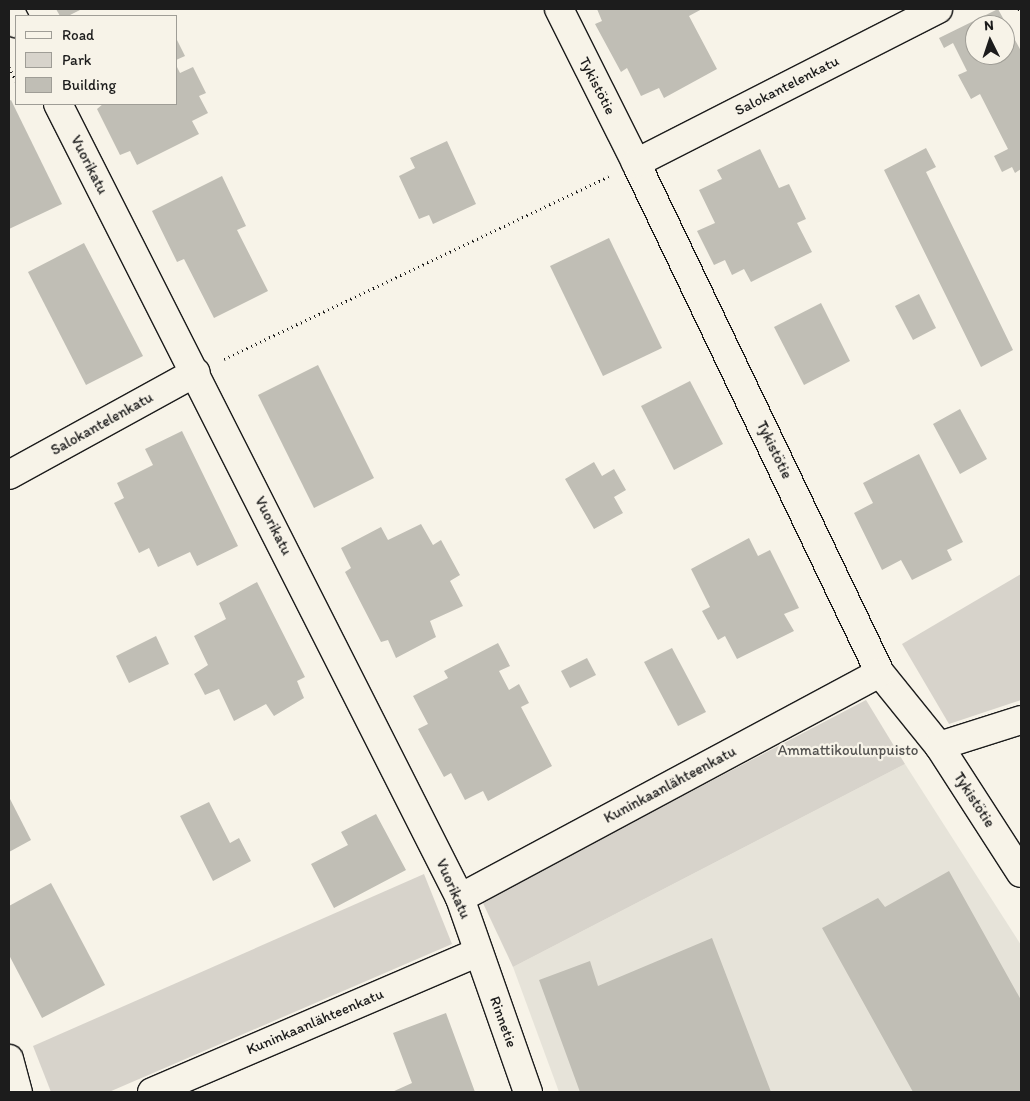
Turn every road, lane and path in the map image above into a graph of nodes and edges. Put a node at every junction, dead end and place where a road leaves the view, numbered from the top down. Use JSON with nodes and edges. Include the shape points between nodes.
{"nodes":[{"id":1,"x":9,"y":9,"type":"edge"},
{"id":2,"x":558,"y":9,"type":"edge"},
{"id":3,"x":938,"y":9,"type":"edge"},
{"id":4,"x":15,"y":21,"type":"edge"},
{"id":5,"x":9,"y":67,"type":"edge"},
{"id":6,"x":15,"y":79,"type":"edge"},
{"id":7,"x":59,"y":105,"type":"edge"},
{"id":8,"x":636,"y":163,"type":"junction"},
{"id":9,"x":196,"y":372,"type":"junction"},
{"id":10,"x":9,"y":475,"type":"edge"},
{"id":11,"x":880,"y":673,"type":"junction"},
{"id":12,"x":1021,"y":720,"type":"edge"},
{"id":13,"x":939,"y":746,"type":"junction"},
{"id":14,"x":1021,"y":873,"type":"edge"},
{"id":15,"x":460,"y":898,"type":"junction"},
{"id":16,"x":478,"y":952,"type":"junction"},
{"id":17,"x":9,"y":1059,"type":"edge"},
{"id":18,"x":18,"y":1092,"type":"edge"},
{"id":19,"x":152,"y":1092,"type":"edge"},
{"id":20,"x":528,"y":1092,"type":"edge"}],
"edges":[{"from":1,"to":4,"type":"street"},
{"from":2,"to":8,"type":"street","name":"Tykistötie"},
{"from":3,"to":8,"type":"street","name":"Salokantelenkatu"},
{"from":5,"to":6,"type":"path"},
{"from":7,"to":9,"type":"street","name":"Vuorikatu"},
{"from":8,"to":9,"type":"path"},
{"from":8,"to":11,"type":"street","name":"Tykistötie"},
{"from":9,"to":10,"type":"street","name":"Salokantelenkatu"},
{"from":9,"to":15,"type":"street","name":"Vuorikatu"},
{"from":11,"to":13,"type":"street","name":"Tykistötie"},
{"from":11,"to":15,"type":"street","name":"Kuninkaanlähteenkatu"},
{"from":12,"to":13,"type":"street"},
{"from":13,"to":14,"type":"street","name":"Tykistötie"},
{"from":15,"to":16,"type":"street","name":"Vuorikatu"},
{"from":16,"to":19,"type":"street","name":"Kuninkaanlähteenkatu"},
{"from":16,"to":20,"type":"street","name":"Rinnetie"},
{"from":17,"to":18,"type":"street"}]}
